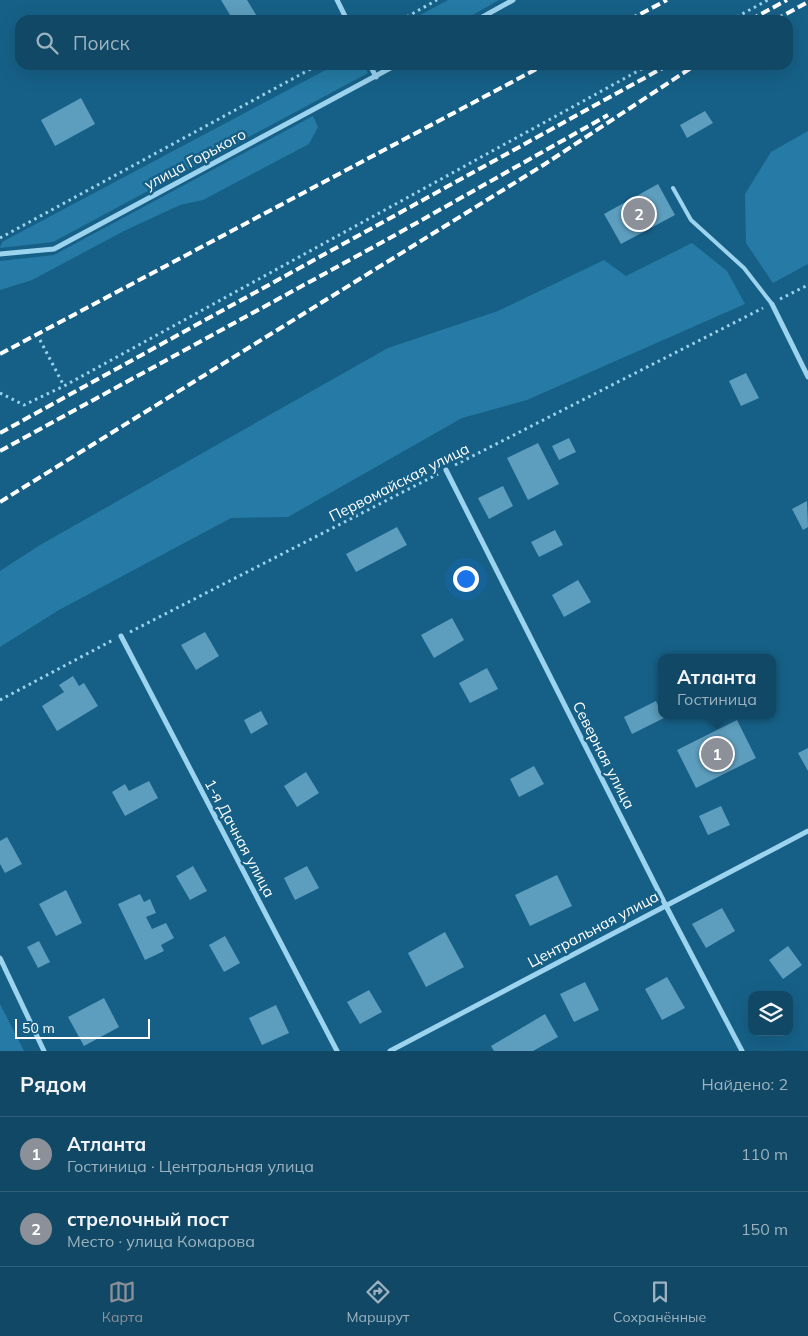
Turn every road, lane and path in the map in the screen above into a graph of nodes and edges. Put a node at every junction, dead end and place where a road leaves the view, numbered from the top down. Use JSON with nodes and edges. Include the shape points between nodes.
{"nodes":[{"id":1,"x":337,"y":0,"type":"edge"},
{"id":2,"x":437,"y":0,"type":"edge"},
{"id":3,"x":513,"y":0,"type":"edge"},
{"id":4,"x":768,"y":0,"type":"edge"},
{"id":5,"x":344,"y":15,"type":"edge"},
{"id":6,"x":409,"y":15,"type":"edge"},
{"id":7,"x":486,"y":15,"type":"edge"},
{"id":8,"x":740,"y":15,"type":"edge"},
{"id":9,"x":309,"y":70,"type":"edge"},
{"id":10,"x":372,"y":70,"type":"edge"},
{"id":11,"x":388,"y":70,"type":"edge"},
{"id":12,"x":640,"y":70,"type":"edge"},
{"id":13,"x":376,"y":77,"type":"junction"},
{"id":14,"x":673,"y":188,"type":"dead end"},
{"id":15,"x":0,"y":238,"type":"edge"},
{"id":16,"x":0,"y":254,"type":"edge"},
{"id":17,"x":808,"y":285,"type":"edge"},
{"id":18,"x":772,"y":304,"type":"junction"},
{"id":19,"x":40,"y":340,"type":"dead end"},
{"id":20,"x":808,"y":377,"type":"edge"},
{"id":21,"x":64,"y":386,"type":"junction"},
{"id":22,"x":0,"y":393,"type":"edge"},
{"id":23,"x":446,"y":470,"type":"junction"},
{"id":24,"x":121,"y":636,"type":"junction"},
{"id":25,"x":0,"y":700,"type":"edge"},
{"id":26,"x":808,"y":831,"type":"edge"},
{"id":27,"x":665,"y":904,"type":"junction"},
{"id":28,"x":0,"y":958,"type":"edge"},
{"id":29,"x":44,"y":1051,"type":"edge"},
{"id":30,"x":337,"y":1051,"type":"edge"},
{"id":31,"x":390,"y":1051,"type":"edge"},
{"id":32,"x":742,"y":1051,"type":"edge"}],
"edges":[{"from":1,"to":5,"type":"street"},
{"from":2,"to":6,"type":"path"},
{"from":3,"to":7,"type":"street"},
{"from":4,"to":8,"type":"path"},
{"from":9,"to":15,"type":"path"},
{"from":10,"to":13,"type":"street"},
{"from":11,"to":13,"type":"street","name":"улица Горького"},
{"from":12,"to":21,"type":"path"},
{"from":13,"to":16,"type":"street","name":"улица Горького","via":[[54,248]]},
{"from":14,"to":18,"type":"lane","via":[[691,220],[744,268]]},
{"from":17,"to":18,"type":"path","name":"Первомайская улица"},
{"from":18,"to":20,"type":"street"},
{"from":18,"to":23,"type":"path","name":"Первомайская улица"},
{"from":19,"to":21,"type":"path"},
{"from":21,"to":22,"type":"path","via":[[24,405]]},
{"from":23,"to":24,"type":"path","name":"Первомайская улица"},
{"from":23,"to":27,"type":"street","name":"Северная улица"},
{"from":24,"to":25,"type":"path","name":"Первомайская улица"},
{"from":24,"to":30,"type":"street","name":"1-я Дачная улица"},
{"from":26,"to":27,"type":"street","name":"Центральная улица"},
{"from":27,"to":31,"type":"street","name":"Центральная улица"},
{"from":27,"to":32,"type":"street","name":"Северная улица"},
{"from":28,"to":29,"type":"street"}]}
